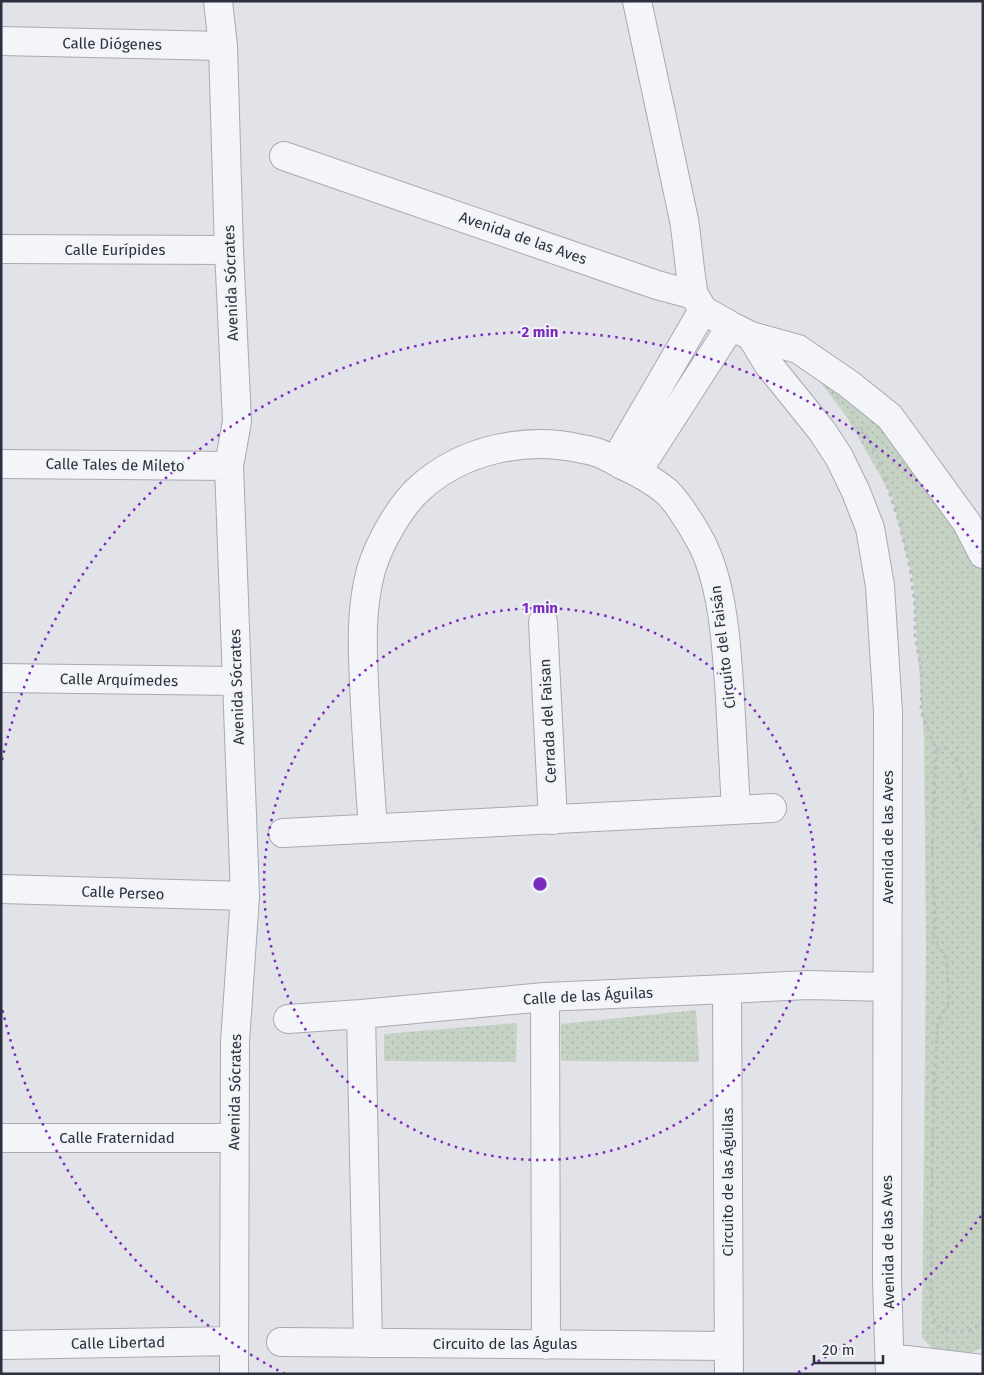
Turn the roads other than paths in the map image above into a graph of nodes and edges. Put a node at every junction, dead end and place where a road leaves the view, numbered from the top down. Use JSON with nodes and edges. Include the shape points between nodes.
{"nodes":[{"id":1,"x":218,"y":1,"type":"edge"},
{"id":2,"x":637,"y":1,"type":"edge"},
{"id":3,"x":1,"y":41,"type":"edge"},
{"id":4,"x":223,"y":46,"type":"junction"},
{"id":5,"x":284,"y":156,"type":"dead end"},
{"id":6,"x":1,"y":250,"type":"edge"},
{"id":7,"x":229,"y":250,"type":"junction"},
{"id":8,"x":699,"y":303,"type":"junction"},
{"id":9,"x":741,"y":331,"type":"junction"},
{"id":10,"x":1,"y":464,"type":"edge"},
{"id":11,"x":229,"y":466,"type":"junction"},
{"id":12,"x":626,"y":467,"type":"junction"},
{"id":13,"x":975,"y":519,"type":"edge"},
{"id":14,"x":983,"y":554,"type":"edge"},
{"id":15,"x":543,"y":622,"type":"dead end"},
{"id":16,"x":1,"y":678,"type":"edge"},
{"id":17,"x":236,"y":681,"type":"junction"},
{"id":18,"x":772,"y":808,"type":"dead end"},
{"id":19,"x":736,"y":810,"type":"junction"},
{"id":20,"x":553,"y":820,"type":"junction"},
{"id":21,"x":374,"y":828,"type":"junction"},
{"id":22,"x":283,"y":833,"type":"dead end"},
{"id":23,"x":1,"y":889,"type":"edge"},
{"id":24,"x":245,"y":896,"type":"junction"},
{"id":25,"x":887,"y":987,"type":"junction"},
{"id":26,"x":727,"y":990,"type":"junction"},
{"id":27,"x":545,"y":997,"type":"junction"},
{"id":28,"x":361,"y":1014,"type":"junction"},
{"id":29,"x":288,"y":1019,"type":"dead end"},
{"id":30,"x":1,"y":1138,"type":"edge"},
{"id":31,"x":234,"y":1138,"type":"junction"},
{"id":32,"x":234,"y":1341,"type":"junction"},
{"id":33,"x":281,"y":1342,"type":"dead end"},
{"id":34,"x":368,"y":1343,"type":"junction"},
{"id":35,"x":1,"y":1345,"type":"edge"},
{"id":36,"x":546,"y":1345,"type":"junction"},
{"id":37,"x":728,"y":1346,"type":"junction"},
{"id":38,"x":890,"y":1366,"type":"edge"},
{"id":39,"x":981,"y":1366,"type":"edge"},
{"id":40,"x":234,"y":1374,"type":"edge"},
{"id":41,"x":729,"y":1374,"type":"edge"}],
"edges":[{"from":1,"to":4,"type":"street","name":"Avenida Sócrates"},
{"from":2,"to":8,"type":"street","via":[[684,220],[689,269]]},
{"from":3,"to":4,"type":"street","name":"Calle Diógenes"},
{"from":4,"to":7,"type":"street","name":"Avenida Sócrates"},
{"from":5,"to":8,"type":"street","name":"Avenida de las Aves","via":[[648,281]]},
{"from":6,"to":7,"type":"street","name":"Calle Eurípides"},
{"from":7,"to":11,"type":"street","name":"Avenida Sócrates","via":[[237,421]]},
{"from":8,"to":9,"type":"street","name":"Avenida de las Aves"},
{"from":8,"to":12,"type":"street"},
{"from":9,"to":12,"type":"street"},
{"from":9,"to":13,"type":"street","name":"Avenida de las Aves","via":[[798,349],[849,384],[890,417],[949,497]]},
{"from":9,"to":25,"type":"street","name":"Avenida de las Aves","via":[[822,431],[839,457],[870,528],[880,586],[888,712]]},
{"from":10,"to":11,"type":"street","name":"Calle Tales de Mileto"},
{"from":11,"to":17,"type":"street","name":"Avenida Sócrates"},
{"from":12,"to":19,"type":"street","name":"Circuito del Faisán","via":[[669,493],[704,548],[715,578],[728,663]]},
{"from":12,"to":21,"type":"street","name":"Circuito del Faisán","via":[[599,453],[566,445],[536,443],[508,446],[476,454],[443,471],[404,505],[372,568],[364,606],[362,649]]},
{"from":13,"to":14,"type":"street","name":"Avenida de las Aves"},
{"from":15,"to":20,"type":"street","name":"Cerrada del Faisan"},
{"from":16,"to":17,"type":"street","name":"Calle Arquímedes"},
{"from":17,"to":24,"type":"street","name":"Avenida Sócrates"},
{"from":18,"to":19,"type":"street"},
{"from":19,"to":20,"type":"street"},
{"from":20,"to":21,"type":"street"},
{"from":21,"to":22,"type":"street"},
{"from":23,"to":24,"type":"street","name":"Calle Perseo"},
{"from":24,"to":31,"type":"street","name":"Avenida Sócrates","via":[[235,1042]]},
{"from":25,"to":26,"type":"street","name":"Calle de las Águilas","via":[[808,985]]},
{"from":25,"to":38,"type":"street","name":"Avenida de las Aves"},
{"from":26,"to":27,"type":"street","name":"Calle de las Águilas"},
{"from":26,"to":37,"type":"street","name":"Circuito de las Águilas"},
{"from":27,"to":28,"type":"street","name":"Calle de las Águilas"},
{"from":27,"to":36,"type":"street"},
{"from":28,"to":29,"type":"street","name":"Calle de las Águilas"},
{"from":28,"to":34,"type":"street"},
{"from":30,"to":31,"type":"street","name":"Calle Fraternidad"},
{"from":31,"to":32,"type":"street","name":"Avenida Sócrates"},
{"from":32,"to":35,"type":"street","name":"Calle Libertad"},
{"from":32,"to":40,"type":"street","name":"Avenida Sócrates"},
{"from":33,"to":34,"type":"street","name":"Circuito de las Águlas"},
{"from":34,"to":36,"type":"street","name":"Circuito de las Águlas"},
{"from":36,"to":37,"type":"street","name":"Circuito de las Águlas"},
{"from":37,"to":41,"type":"street","name":"Circuito de las Águilas"},
{"from":38,"to":39,"type":"street"}]}
